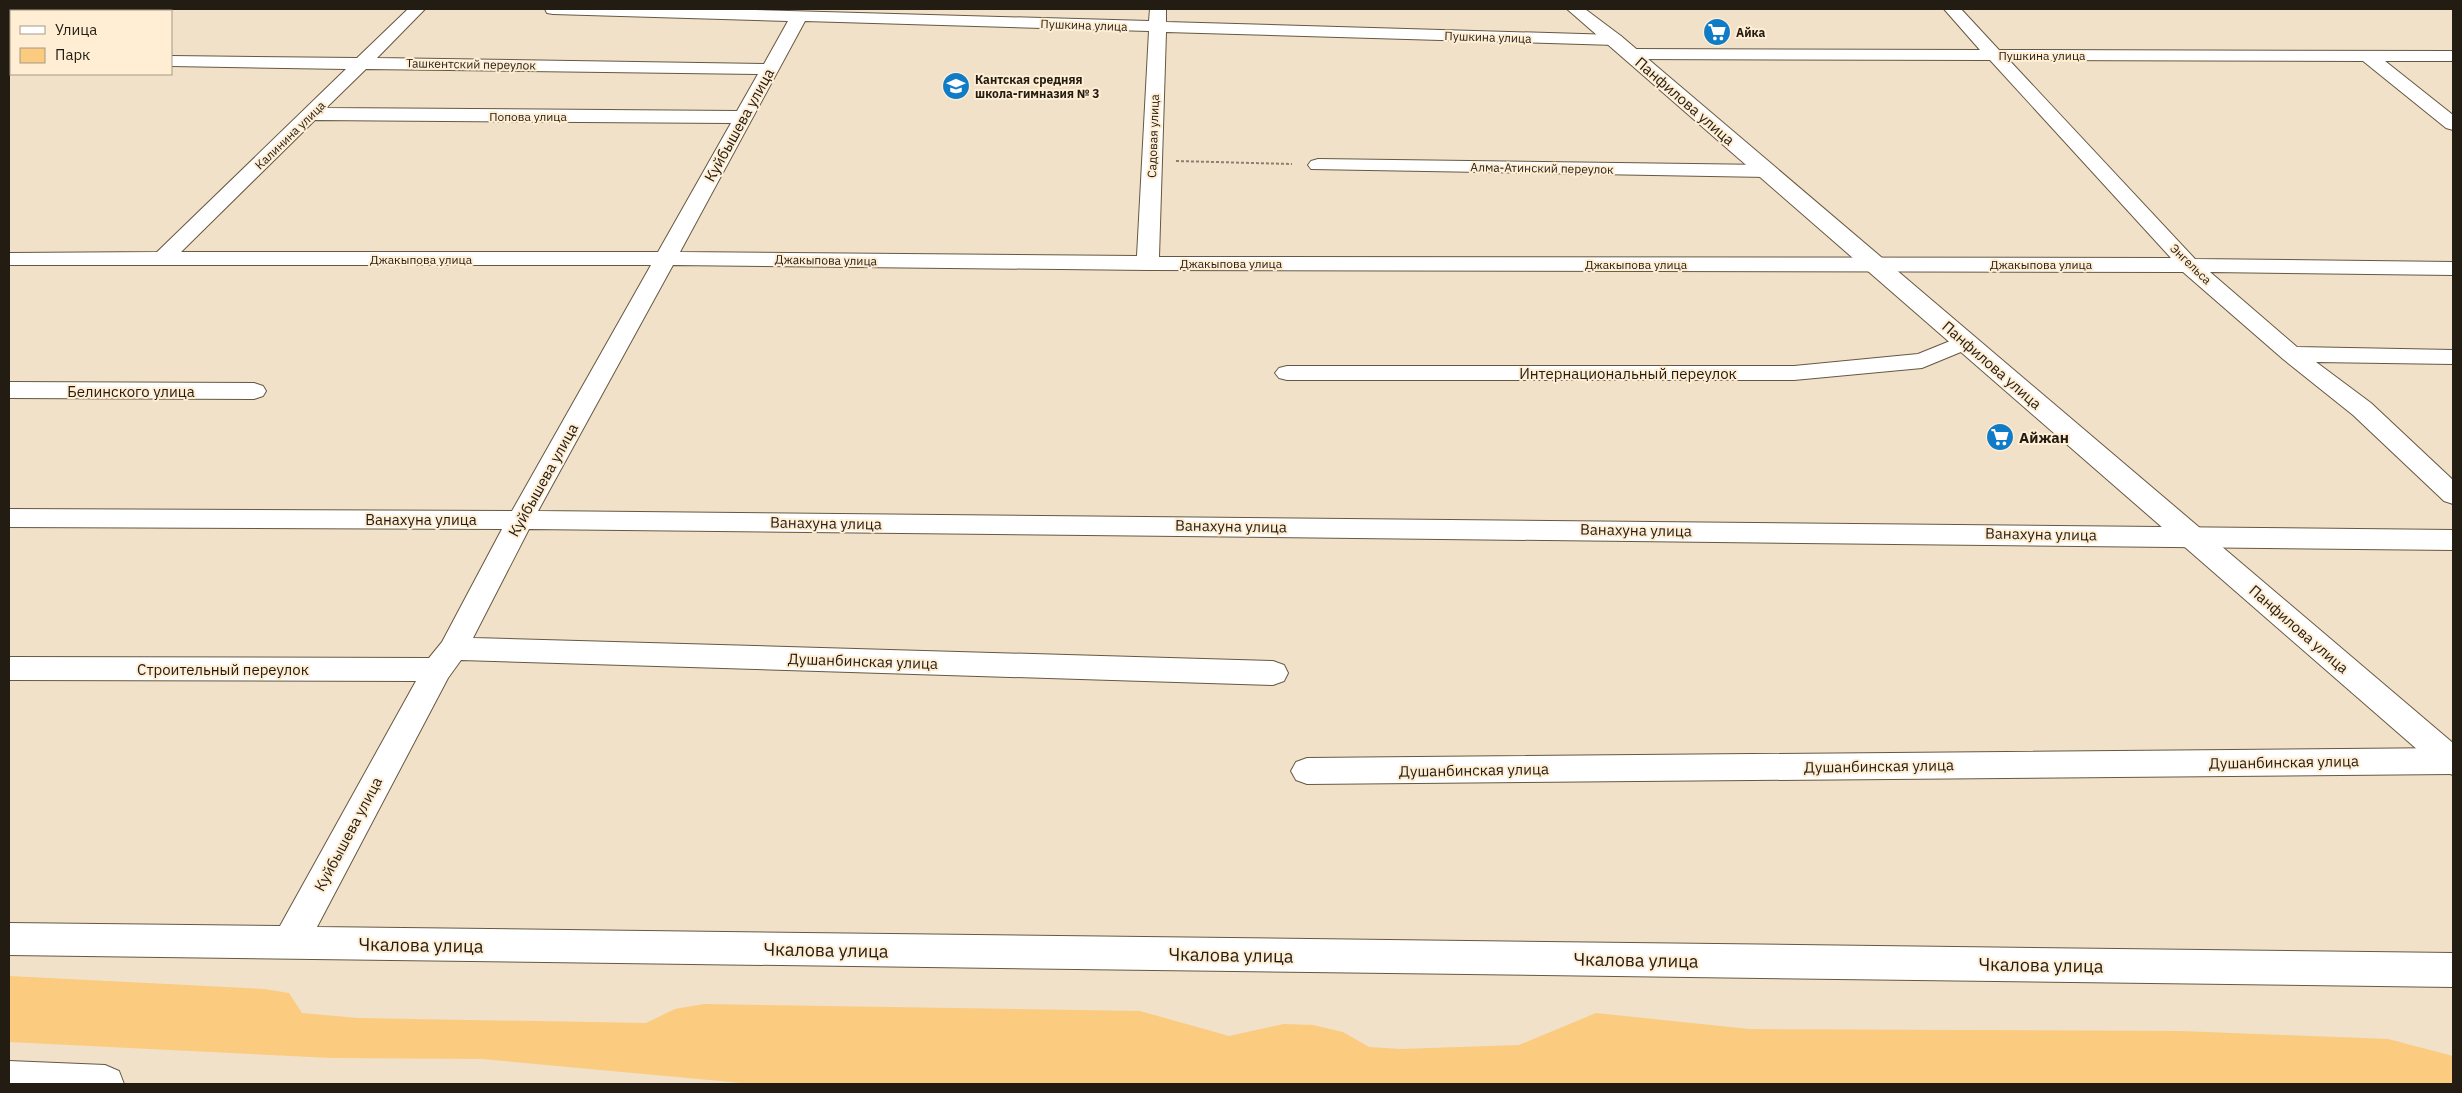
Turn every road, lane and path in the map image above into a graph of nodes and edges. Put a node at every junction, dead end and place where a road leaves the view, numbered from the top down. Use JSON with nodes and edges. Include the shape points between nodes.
{"nodes":[{"id":1,"x":417,"y":9,"type":"edge"},
{"id":2,"x":553,"y":9,"type":"edge"},
{"id":3,"x":574,"y":9,"type":"edge"},
{"id":4,"x":1575,"y":9,"type":"edge"},
{"id":5,"x":1952,"y":9,"type":"edge"},
{"id":6,"x":771,"y":12,"type":"edge"},
{"id":7,"x":799,"y":17,"type":"junction"},
{"id":8,"x":1158,"y":18,"type":"edge"},
{"id":9,"x":1622,"y":47,"type":"junction"},
{"id":10,"x":1992,"y":54,"type":"junction"},
{"id":11,"x":2368,"y":56,"type":"junction"},
{"id":12,"x":2453,"y":56,"type":"edge"},
{"id":13,"x":172,"y":61,"type":"edge"},
{"id":14,"x":363,"y":63,"type":"junction"},
{"id":15,"x":771,"y":69,"type":"junction"},
{"id":16,"x":312,"y":114,"type":"junction"},
{"id":17,"x":744,"y":117,"type":"junction"},
{"id":18,"x":2453,"y":124,"type":"edge"},
{"id":19,"x":1152,"y":160,"type":"junction"},
{"id":20,"x":1318,"y":165,"type":"joint"},
{"id":21,"x":1767,"y":171,"type":"junction"},
{"id":22,"x":665,"y":258,"type":"junction"},
{"id":23,"x":9,"y":259,"type":"edge"},
{"id":24,"x":162,"y":259,"type":"junction"},
{"id":25,"x":1148,"y":263,"type":"junction"},
{"id":26,"x":1874,"y":264,"type":"junction"},
{"id":27,"x":2189,"y":265,"type":"junction"},
{"id":28,"x":2453,"y":268,"type":"edge"},
{"id":29,"x":1965,"y":342,"type":"junction"},
{"id":30,"x":2290,"y":354,"type":"junction"},
{"id":31,"x":2453,"y":357,"type":"edge"},
{"id":32,"x":1287,"y":373,"type":"dead end"},
{"id":33,"x":9,"y":390,"type":"edge"},
{"id":34,"x":254,"y":391,"type":"dead end"},
{"id":35,"x":2453,"y":495,"type":"edge"},
{"id":36,"x":9,"y":518,"type":"edge"},
{"id":37,"x":520,"y":520,"type":"junction"},
{"id":38,"x":2190,"y":536,"type":"junction"},
{"id":39,"x":2453,"y":540,"type":"edge"},
{"id":40,"x":445,"y":659,"type":"junction"},
{"id":41,"x":9,"y":668,"type":"edge"},
{"id":42,"x":1273,"y":673,"type":"dead end"},
{"id":43,"x":2452,"y":761,"type":"edge"},
{"id":44,"x":1307,"y":771,"type":"dead end"},
{"id":45,"x":9,"y":939,"type":"edge"},
{"id":46,"x":290,"y":943,"type":"junction"},
{"id":47,"x":2453,"y":970,"type":"edge"},
{"id":48,"x":9,"y":1080,"type":"edge"},
{"id":49,"x":104,"y":1084,"type":"edge"}],
"edges":[{"from":1,"to":14,"type":"street","name":"Калинина улица"},
{"from":2,"to":3,"type":"street","name":"Пушкина улица"},
{"from":3,"to":6,"type":"street","name":"Пушкина улица"},
{"from":4,"to":9,"type":"street","name":"Панфилова улица"},
{"from":5,"to":10,"type":"street","name":"Энгельса"},
{"from":6,"to":7,"type":"street","name":"Пушкина улица"},
{"from":7,"to":8,"type":"street","name":"Пушкина улица"},
{"from":7,"to":15,"type":"street","name":"Куйбышева улица"},
{"from":8,"to":9,"type":"street","name":"Пушкина улица"},
{"from":8,"to":19,"type":"street","name":"Садовая улица"},
{"from":9,"to":10,"type":"street","name":"Пушкина улица"},
{"from":9,"to":21,"type":"street","name":"Панфилова улица"},
{"from":10,"to":11,"type":"street","name":"Пушкина улица"},
{"from":10,"to":27,"type":"street","name":"Энгельса"},
{"from":11,"to":12,"type":"street","name":"Пушкина улица"},
{"from":11,"to":18,"type":"street"},
{"from":13,"to":14,"type":"street","name":"Ташкентский переулок"},
{"from":14,"to":15,"type":"street","name":"Ташкентский переулок"},
{"from":14,"to":16,"type":"street","name":"Калинина улица"},
{"from":15,"to":17,"type":"street","name":"Куйбышева улица"},
{"from":16,"to":17,"type":"street","name":"Попова улица"},
{"from":16,"to":24,"type":"street","name":"Калинина улица"},
{"from":17,"to":22,"type":"street","name":"Куйбышева улица"},
{"from":19,"to":20,"type":"path"},
{"from":19,"to":25,"type":"street","name":"Садовая улица"},
{"from":20,"to":21,"type":"street","name":"Алма-Атинский переулок"},
{"from":21,"to":26,"type":"street","name":"Панфилова улица"},
{"from":22,"to":24,"type":"street","name":"Джакыпова улица"},
{"from":22,"to":25,"type":"street","name":"Джакыпова улица"},
{"from":22,"to":37,"type":"street","name":"Куйбышева улица"},
{"from":23,"to":24,"type":"street","name":"Джакыпова улица"},
{"from":25,"to":26,"type":"street","name":"Джакыпова улица"},
{"from":26,"to":27,"type":"street","name":"Джакыпова улица"},
{"from":26,"to":29,"type":"street","name":"Панфилова улица"},
{"from":27,"to":28,"type":"street","name":"Джакыпова улица"},
{"from":27,"to":30,"type":"street","name":"Энгельса"},
{"from":29,"to":32,"type":"street","name":"Интернациональный переулок","via":[[1922,361],[1794,373]]},
{"from":29,"to":38,"type":"street","name":"Панфилова улица"},
{"from":30,"to":31,"type":"street"},
{"from":30,"to":35,"type":"street","name":"Энгельса","via":[[2362,409]]},
{"from":33,"to":34,"type":"street","name":"Белинского улица"},
{"from":36,"to":37,"type":"street","name":"Ванахуна улица"},
{"from":37,"to":38,"type":"street","name":"Ванахуна улица"},
{"from":37,"to":40,"type":"street","name":"Куйбышева улица"},
{"from":38,"to":39,"type":"street","name":"Ванахуна улица"},
{"from":38,"to":43,"type":"street","name":"Панфилова улица"},
{"from":40,"to":41,"type":"street","name":"Строительный переулок"},
{"from":40,"to":42,"type":"street","name":"Душанбинская улица"},
{"from":40,"to":46,"type":"street","name":"Куйбышева улица"},
{"from":43,"to":44,"type":"street","name":"Душанбинская улица"},
{"from":45,"to":46,"type":"street","name":"Чкалова улица"},
{"from":46,"to":47,"type":"street","name":"Чкалова улица"},
{"from":48,"to":49,"type":"street"}]}
